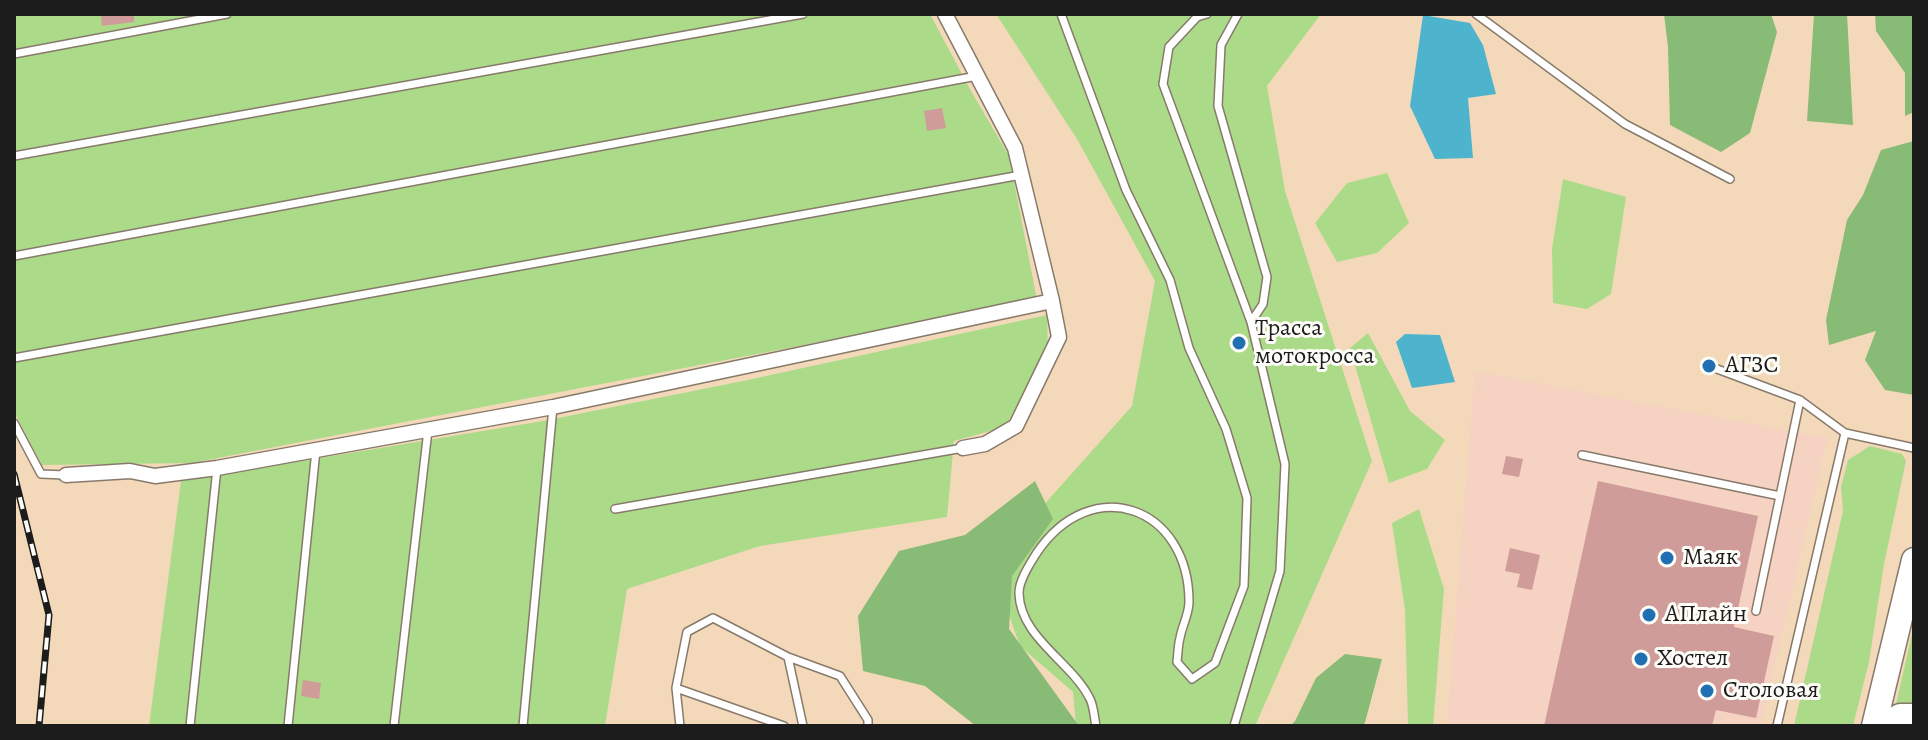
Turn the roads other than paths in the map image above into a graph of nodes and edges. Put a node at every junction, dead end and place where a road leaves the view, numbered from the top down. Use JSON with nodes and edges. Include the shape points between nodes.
{"nodes":[{"id":1,"x":227,"y":14,"type":"edge"},
{"id":2,"x":803,"y":14,"type":"edge"},
{"id":3,"x":945,"y":14,"type":"edge"},
{"id":4,"x":1061,"y":14,"type":"edge"},
{"id":5,"x":1207,"y":14,"type":"edge"},
{"id":6,"x":1238,"y":14,"type":"edge"},
{"id":7,"x":1476,"y":14,"type":"edge"},
{"id":8,"x":14,"y":54,"type":"edge"},
{"id":9,"x":977,"y":76,"type":"junction"},
{"id":10,"x":14,"y":156,"type":"edge"},
{"id":11,"x":1021,"y":175,"type":"junction"},
{"id":12,"x":1730,"y":179,"type":"dead end"},
{"id":13,"x":14,"y":256,"type":"edge"},
{"id":14,"x":1052,"y":301,"type":"junction"},
{"id":15,"x":1251,"y":322,"type":"junction"},
{"id":16,"x":14,"y":358,"type":"edge"},
{"id":17,"x":1709,"y":366,"type":"dead end"},
{"id":18,"x":1800,"y":400,"type":"junction"},
{"id":19,"x":553,"y":407,"type":"junction"},
{"id":20,"x":14,"y":423,"type":"edge"},
{"id":21,"x":428,"y":430,"type":"junction"},
{"id":22,"x":1845,"y":433,"type":"junction"},
{"id":23,"x":963,"y":448,"type":"joint"},
{"id":24,"x":1914,"y":448,"type":"edge"},
{"id":25,"x":316,"y":450,"type":"junction"},
{"id":26,"x":1582,"y":455,"type":"dead end"},
{"id":27,"x":217,"y":468,"type":"junction"},
{"id":28,"x":66,"y":475,"type":"joint"},
{"id":29,"x":1780,"y":496,"type":"junction"},
{"id":30,"x":615,"y":509,"type":"dead end"},
{"id":31,"x":1914,"y":560,"type":"edge"},
{"id":32,"x":1756,"y":611,"type":"dead end"},
{"id":33,"x":788,"y":657,"type":"junction"},
{"id":34,"x":676,"y":688,"type":"junction"},
{"id":35,"x":1914,"y":716,"type":"edge"},
{"id":36,"x":190,"y":726,"type":"edge"},
{"id":37,"x":288,"y":726,"type":"edge"},
{"id":38,"x":394,"y":726,"type":"edge"},
{"id":39,"x":523,"y":726,"type":"edge"},
{"id":40,"x":680,"y":726,"type":"edge"},
{"id":41,"x":784,"y":726,"type":"edge"},
{"id":42,"x":803,"y":726,"type":"edge"},
{"id":43,"x":868,"y":726,"type":"edge"},
{"id":44,"x":1096,"y":726,"type":"edge"},
{"id":45,"x":1234,"y":726,"type":"edge"},
{"id":46,"x":1777,"y":726,"type":"edge"},
{"id":47,"x":1874,"y":726,"type":"edge"},
{"id":48,"x":1883,"y":726,"type":"edge"}],
"edges":[{"from":1,"to":8,"type":"lane"},
{"from":2,"to":10,"type":"lane"},
{"from":3,"to":9,"type":"street"},
{"from":4,"to":44,"type":"lane","via":[[1126,190],[1170,280],[1189,348],[1226,429],[1247,498],[1244,586],[1215,663],[1192,679],[1177,662],[1189,605],[1185,572],[1171,538],[1142,511],[1101,507],[1070,517],[1029,565],[1019,591],[1025,617],[1090,698]]},
{"from":5,"to":15,"type":"lane","via":[[1197,17],[1169,47],[1163,84]]},
{"from":6,"to":15,"type":"lane","via":[[1221,45],[1218,106],[1267,277],[1263,304]]},
{"from":7,"to":12,"type":"lane","via":[[1625,124]]},
{"from":9,"to":11,"type":"street","via":[[1015,148]]},
{"from":9,"to":13,"type":"lane"},
{"from":11,"to":14,"type":"street"},
{"from":11,"to":16,"type":"lane"},
{"from":14,"to":19,"type":"street"},
{"from":14,"to":23,"type":"street","via":[[1059,337],[1016,426],[985,444]]},
{"from":15,"to":45,"type":"lane","via":[[1285,464],[1280,571]]},
{"from":17,"to":18,"type":"lane"},
{"from":18,"to":22,"type":"lane"},
{"from":18,"to":29,"type":"lane"},
{"from":19,"to":21,"type":"street"},
{"from":19,"to":39,"type":"lane"},
{"from":20,"to":28,"type":"lane","via":[[41,474]]},
{"from":21,"to":25,"type":"street"},
{"from":21,"to":38,"type":"lane"},
{"from":22,"to":24,"type":"lane"},
{"from":22,"to":46,"type":"lane"},
{"from":23,"to":30,"type":"lane"},
{"from":25,"to":27,"type":"street"},
{"from":25,"to":37,"type":"lane"},
{"from":26,"to":29,"type":"lane"},
{"from":27,"to":28,"type":"street","via":[[155,476],[130,471]]},
{"from":27,"to":36,"type":"lane"},
{"from":29,"to":32,"type":"lane"},
{"from":31,"to":47,"type":"highway"},
{"from":33,"to":34,"type":"lane","via":[[713,618],[687,632]]},
{"from":33,"to":42,"type":"lane"},
{"from":33,"to":43,"type":"lane","via":[[840,676]]},
{"from":34,"to":40,"type":"lane"},
{"from":34,"to":41,"type":"lane"},
{"from":35,"to":48,"type":"highway","via":[[1900,716]]}]}
